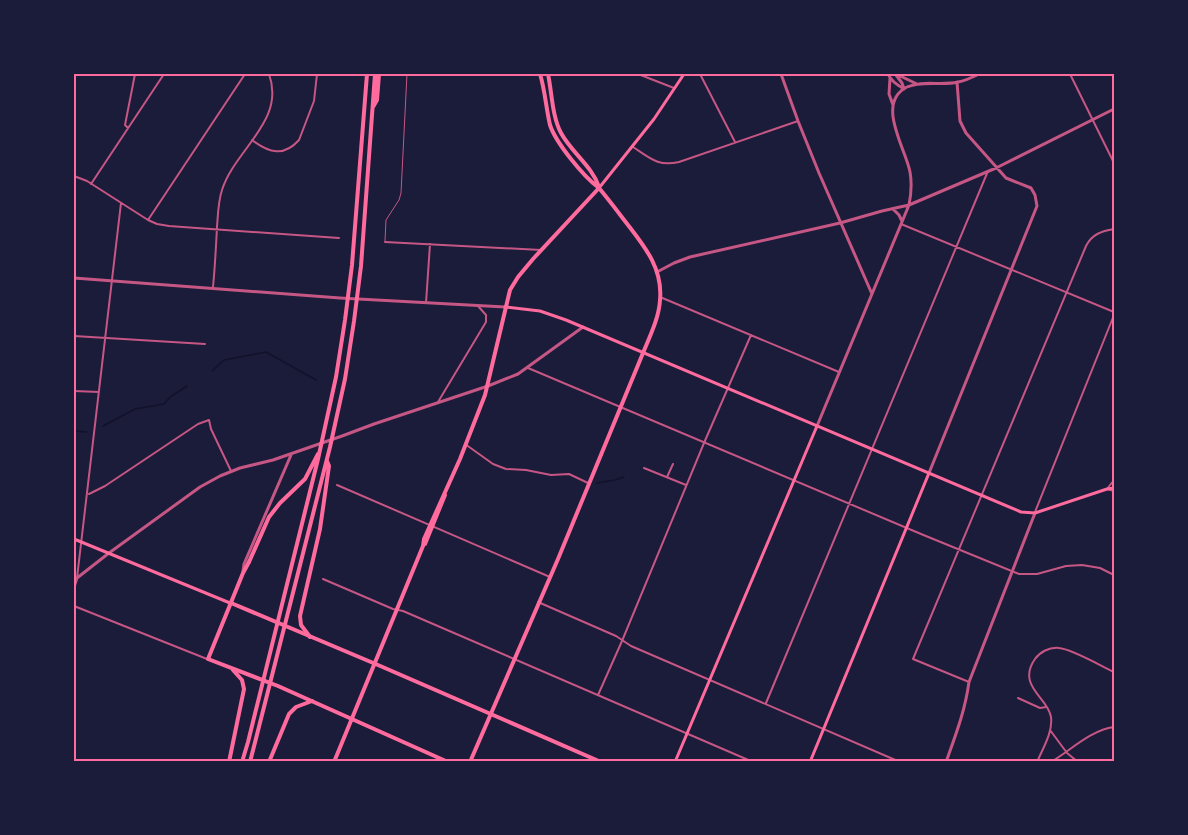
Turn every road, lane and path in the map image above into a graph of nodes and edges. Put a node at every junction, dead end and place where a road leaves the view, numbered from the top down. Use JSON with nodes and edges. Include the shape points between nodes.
{"nodes":[{"id":1,"x":135,"y":74,"type":"edge"},
{"id":2,"x":164,"y":74,"type":"edge"},
{"id":3,"x":245,"y":74,"type":"edge"},
{"id":4,"x":269,"y":74,"type":"edge"},
{"id":5,"x":317,"y":74,"type":"edge"},
{"id":6,"x":367,"y":74,"type":"edge"},
{"id":7,"x":377,"y":74,"type":"edge"},
{"id":8,"x":407,"y":74,"type":"edge"},
{"id":9,"x":540,"y":74,"type":"edge"},
{"id":10,"x":548,"y":74,"type":"edge"},
{"id":11,"x":638,"y":74,"type":"edge"},
{"id":12,"x":684,"y":74,"type":"edge"},
{"id":13,"x":700,"y":74,"type":"edge"},
{"id":14,"x":781,"y":74,"type":"edge"},
{"id":15,"x":896,"y":74,"type":"edge"},
{"id":16,"x":979,"y":74,"type":"edge"},
{"id":17,"x":1070,"y":74,"type":"edge"},
{"id":18,"x":889,"y":76,"type":"edge"},
{"id":19,"x":957,"y":82,"type":"junction"},
{"id":20,"x":918,"y":84,"type":"junction"},
{"id":21,"x":675,"y":88,"type":"junction"},
{"id":22,"x":904,"y":89,"type":"junction"},
{"id":23,"x":893,"y":105,"type":"junction"},
{"id":24,"x":1114,"y":109,"type":"edge"},
{"id":25,"x":1093,"y":120,"type":"junction"},
{"id":26,"x":798,"y":121,"type":"junction"},
{"id":27,"x":128,"y":129,"type":"junction"},
{"id":28,"x":252,"y":140,"type":"junction"},
{"id":29,"x":735,"y":142,"type":"junction"},
{"id":30,"x":633,"y":147,"type":"junction"},
{"id":31,"x":1114,"y":163,"type":"edge"},
{"id":32,"x":996,"y":168,"type":"junction"},
{"id":33,"x":988,"y":171,"type":"junction"},
{"id":34,"x":74,"y":176,"type":"edge"},
{"id":35,"x":92,"y":184,"type":"junction"},
{"id":36,"x":599,"y":188,"type":"junction"},
{"id":37,"x":121,"y":203,"type":"junction"},
{"id":38,"x":909,"y":205,"type":"junction"},
{"id":39,"x":892,"y":209,"type":"junction"},
{"id":40,"x":148,"y":220,"type":"junction"},
{"id":41,"x":840,"y":223,"type":"junction"},
{"id":42,"x":902,"y":223,"type":"junction"},
{"id":43,"x":1114,"y":228,"type":"edge"},
{"id":44,"x":217,"y":230,"type":"junction"},
{"id":45,"x":339,"y":238,"type":"dead end"},
{"id":46,"x":385,"y":242,"type":"joint"},
{"id":47,"x":430,"y":244,"type":"junction"},
{"id":48,"x":957,"y":247,"type":"junction"},
{"id":49,"x":541,"y":250,"type":"junction"},
{"id":50,"x":1012,"y":270,"type":"junction"},
{"id":51,"x":657,"y":272,"type":"junction"},
{"id":52,"x":74,"y":278,"type":"edge"},
{"id":53,"x":113,"y":281,"type":"junction"},
{"id":54,"x":213,"y":287,"type":"junction"},
{"id":55,"x":1065,"y":292,"type":"junction"},
{"id":56,"x":872,"y":294,"type":"junction"},
{"id":57,"x":660,"y":297,"type":"junction"},
{"id":58,"x":426,"y":303,"type":"junction"},
{"id":59,"x":478,"y":306,"type":"junction"},
{"id":60,"x":505,"y":307,"type":"junction"},
{"id":61,"x":1114,"y":313,"type":"edge"},
{"id":62,"x":583,"y":327,"type":"junction"},
{"id":63,"x":751,"y":335,"type":"junction"},
{"id":64,"x":74,"y":336,"type":"edge"},
{"id":65,"x":106,"y":338,"type":"junction"},
{"id":66,"x":205,"y":344,"type":"dead end"},
{"id":67,"x":643,"y":353,"type":"junction"},
{"id":68,"x":528,"y":368,"type":"junction"},
{"id":69,"x":839,"y":372,"type":"junction"},
{"id":70,"x":488,"y":386,"type":"junction"},
{"id":71,"x":729,"y":389,"type":"junction"},
{"id":72,"x":74,"y":391,"type":"edge"},
{"id":73,"x":99,"y":392,"type":"junction"},
{"id":74,"x":438,"y":402,"type":"junction"},
{"id":75,"x":620,"y":407,"type":"junction"},
{"id":76,"x":817,"y":426,"type":"junction"},
{"id":77,"x":704,"y":442,"type":"junction"},
{"id":78,"x":465,"y":444,"type":"junction"},
{"id":79,"x":873,"y":449,"type":"junction"},
{"id":80,"x":320,"y":451,"type":"junction"},
{"id":81,"x":291,"y":454,"type":"junction"},
{"id":82,"x":327,"y":458,"type":"junction"},
{"id":83,"x":673,"y":464,"type":"dead end"},
{"id":84,"x":644,"y":468,"type":"dead end"},
{"id":85,"x":231,"y":471,"type":"junction"},
{"id":86,"x":929,"y":473,"type":"junction"},
{"id":87,"x":667,"y":477,"type":"junction"},
{"id":88,"x":794,"y":480,"type":"junction"},
{"id":89,"x":1114,"y":480,"type":"edge"},
{"id":90,"x":589,"y":483,"type":"junction"},
{"id":91,"x":337,"y":485,"type":"dead end"},
{"id":92,"x":686,"y":485,"type":"junction"},
{"id":93,"x":1107,"y":489,"type":"junction"},
{"id":94,"x":1114,"y":490,"type":"edge"},
{"id":95,"x":87,"y":495,"type":"junction"},
{"id":96,"x":982,"y":495,"type":"junction"},
{"id":97,"x":849,"y":503,"type":"junction"},
{"id":98,"x":1035,"y":513,"type":"junction"},
{"id":99,"x":431,"y":526,"type":"junction"},
{"id":100,"x":906,"y":528,"type":"junction"},
{"id":101,"x":74,"y":539,"type":"edge"},
{"id":102,"x":81,"y":542,"type":"junction"},
{"id":103,"x":959,"y":550,"type":"junction"},
{"id":104,"x":110,"y":553,"type":"junction"},
{"id":105,"x":1013,"y":572,"type":"junction"},
{"id":106,"x":243,"y":573,"type":"junction"},
{"id":107,"x":1114,"y":575,"type":"edge"},
{"id":108,"x":550,"y":577,"type":"junction"},
{"id":109,"x":77,"y":578,"type":"junction"},
{"id":110,"x":323,"y":579,"type":"dead end"},
{"id":111,"x":74,"y":587,"type":"edge"},
{"id":112,"x":538,"y":602,"type":"junction"},
{"id":113,"x":231,"y":603,"type":"junction"},
{"id":114,"x":74,"y":606,"type":"edge"},
{"id":115,"x":397,"y":609,"type":"junction"},
{"id":116,"x":310,"y":637,"type":"junction"},
{"id":117,"x":622,"y":640,"type":"junction"},
{"id":118,"x":208,"y":659,"type":"junction"},
{"id":119,"x":514,"y":659,"type":"junction"},
{"id":120,"x":374,"y":663,"type":"junction"},
{"id":121,"x":233,"y":670,"type":"junction"},
{"id":122,"x":1114,"y":672,"type":"edge"},
{"id":123,"x":710,"y":681,"type":"junction"},
{"id":124,"x":969,"y":682,"type":"junction"},
{"id":125,"x":597,"y":695,"type":"junction"},
{"id":126,"x":1018,"y":698,"type":"dead end"},
{"id":127,"x":312,"y":701,"type":"junction"},
{"id":128,"x":766,"y":703,"type":"junction"},
{"id":129,"x":1046,"y":707,"type":"junction"},
{"id":130,"x":490,"y":714,"type":"junction"},
{"id":131,"x":351,"y":719,"type":"junction"},
{"id":132,"x":1114,"y":727,"type":"edge"},
{"id":133,"x":824,"y":728,"type":"junction"},
{"id":134,"x":1050,"y":730,"type":"junction"},
{"id":135,"x":687,"y":734,"type":"junction"},
{"id":136,"x":1066,"y":753,"type":"junction"},
{"id":137,"x":229,"y":762,"type":"edge"},
{"id":138,"x":242,"y":762,"type":"edge"},
{"id":139,"x":250,"y":762,"type":"edge"},
{"id":140,"x":269,"y":762,"type":"edge"},
{"id":141,"x":334,"y":762,"type":"edge"},
{"id":142,"x":448,"y":762,"type":"edge"},
{"id":143,"x":470,"y":762,"type":"edge"},
{"id":144,"x":601,"y":762,"type":"edge"},
{"id":145,"x":675,"y":762,"type":"edge"},
{"id":146,"x":753,"y":762,"type":"edge"},
{"id":147,"x":810,"y":762,"type":"edge"},
{"id":148,"x":900,"y":762,"type":"edge"},
{"id":149,"x":946,"y":762,"type":"edge"},
{"id":150,"x":1037,"y":762,"type":"edge"},
{"id":151,"x":1051,"y":762,"type":"edge"},
{"id":152,"x":1078,"y":762,"type":"edge"}],
"edges":[{"from":1,"to":27,"type":"street","via":[[125,125]]},
{"from":2,"to":27,"type":"street"},
{"from":3,"to":40,"type":"street"},
{"from":4,"to":28,"type":"street","via":[[273,102]]},
{"from":5,"to":28,"type":"street","via":[[314,101],[296,144],[275,151]]},
{"from":6,"to":80,"type":"main road","via":[[349,292]]},
{"from":7,"to":82,"type":"main road","via":[[358,293],[345,379]]},
{"from":8,"to":46,"type":"lane","via":[[401,193],[386,220]]},
{"from":9,"to":36,"type":"main road","via":[[555,137]]},
{"from":10,"to":36,"type":"main road","via":[[559,129],[596,177]]},
{"from":11,"to":21,"type":"street"},
{"from":12,"to":21,"type":"main road"},
{"from":13,"to":29,"type":"street"},
{"from":14,"to":26,"type":"street"},
{"from":15,"to":20,"type":"street"},
{"from":15,"to":22,"type":"street"},
{"from":16,"to":19,"type":"street"},
{"from":17,"to":25,"type":"street"},
{"from":18,"to":22,"type":"street"},
{"from":18,"to":23,"type":"street"},
{"from":19,"to":20,"type":"street"},
{"from":19,"to":32,"type":"street","via":[[960,121]]},
{"from":20,"to":22,"type":"street"},
{"from":21,"to":30,"type":"main road"},
{"from":22,"to":23,"type":"street"},
{"from":23,"to":38,"type":"street","via":[[893,122],[910,174]]},
{"from":24,"to":25,"type":"street"},
{"from":25,"to":31,"type":"street"},
{"from":25,"to":32,"type":"street"},
{"from":26,"to":29,"type":"street"},
{"from":26,"to":41,"type":"street"},
{"from":27,"to":35,"type":"street"},
{"from":28,"to":44,"type":"street","via":[[222,190]]},
{"from":29,"to":30,"type":"street","via":[[669,164]]},
{"from":30,"to":36,"type":"main road"},
{"from":32,"to":33,"type":"street"},
{"from":32,"to":50,"type":"street","via":[[1006,178],[1031,188],[1037,200]]},
{"from":33,"to":38,"type":"street"},
{"from":33,"to":48,"type":"street"},
{"from":34,"to":35,"type":"street"},
{"from":35,"to":37,"type":"street"},
{"from":36,"to":49,"type":"main road"},
{"from":36,"to":51,"type":"main road","via":[[646,248]]},
{"from":37,"to":40,"type":"street"},
{"from":37,"to":53,"type":"street"},
{"from":38,"to":39,"type":"street"},
{"from":38,"to":42,"type":"street"},
{"from":39,"to":41,"type":"street"},
{"from":39,"to":42,"type":"street"},
{"from":40,"to":44,"type":"street"},
{"from":41,"to":51,"type":"street","via":[[690,257]]},
{"from":41,"to":56,"type":"street"},
{"from":42,"to":48,"type":"street"},
{"from":42,"to":56,"type":"street"},
{"from":43,"to":55,"type":"street","via":[[1088,241]]},
{"from":44,"to":45,"type":"street"},
{"from":44,"to":54,"type":"street"},
{"from":46,"to":47,"type":"street"},
{"from":47,"to":49,"type":"street"},
{"from":47,"to":58,"type":"street"},
{"from":48,"to":50,"type":"street"},
{"from":48,"to":79,"type":"street"},
{"from":49,"to":60,"type":"main road","via":[[515,282]]},
{"from":50,"to":55,"type":"street"},
{"from":50,"to":86,"type":"street"},
{"from":51,"to":57,"type":"main road"},
{"from":52,"to":53,"type":"street"},
{"from":53,"to":54,"type":"street"},
{"from":53,"to":65,"type":"street"},
{"from":54,"to":58,"type":"street"},
{"from":55,"to":61,"type":"street"},
{"from":55,"to":96,"type":"street"},
{"from":56,"to":69,"type":"street"},
{"from":57,"to":63,"type":"street"},
{"from":57,"to":67,"type":"main road","via":[[655,324]]},
{"from":58,"to":59,"type":"street"},
{"from":59,"to":60,"type":"street"},
{"from":59,"to":74,"type":"street","via":[[486,315],[486,322]]},
{"from":60,"to":62,"type":"main road","via":[[540,311]]},
{"from":60,"to":70,"type":"main road"},
{"from":61,"to":98,"type":"street"},
{"from":62,"to":67,"type":"main road"},
{"from":62,"to":68,"type":"street"},
{"from":63,"to":69,"type":"street"},
{"from":63,"to":71,"type":"street"},
{"from":64,"to":65,"type":"street"},
{"from":65,"to":66,"type":"street"},
{"from":65,"to":73,"type":"street"},
{"from":67,"to":71,"type":"main road"},
{"from":67,"to":75,"type":"main road"},
{"from":68,"to":70,"type":"street"},
{"from":68,"to":75,"type":"street"},
{"from":69,"to":76,"type":"street"},
{"from":70,"to":74,"type":"street"},
{"from":70,"to":78,"type":"main road"},
{"from":71,"to":76,"type":"main road"},
{"from":71,"to":77,"type":"street"},
{"from":72,"to":73,"type":"street"},
{"from":73,"to":95,"type":"street"},
{"from":74,"to":81,"type":"street"},
{"from":75,"to":77,"type":"street"},
{"from":75,"to":90,"type":"main road"},
{"from":76,"to":79,"type":"main road"},
{"from":76,"to":88,"type":"main road"},
{"from":77,"to":88,"type":"street"},
{"from":77,"to":92,"type":"street"},
{"from":78,"to":90,"type":"street","via":[[506,469],[569,474]]},
{"from":78,"to":99,"type":"main road"},
{"from":79,"to":86,"type":"main road"},
{"from":79,"to":97,"type":"street"},
{"from":80,"to":106,"type":"main road","via":[[305,479],[272,512]]},
{"from":80,"to":138,"type":"main road"},
{"from":81,"to":85,"type":"street"},
{"from":81,"to":106,"type":"street"},
{"from":82,"to":116,"type":"main road","via":[[322,517],[300,616]]},
{"from":82,"to":139,"type":"main road"},
{"from":83,"to":87,"type":"street"},
{"from":84,"to":87,"type":"street"},
{"from":85,"to":95,"type":"street","via":[[208,420]]},
{"from":85,"to":104,"type":"street","via":[[201,487]]},
{"from":86,"to":96,"type":"main road"},
{"from":86,"to":100,"type":"main road"},
{"from":87,"to":92,"type":"street"},
{"from":88,"to":97,"type":"street"},
{"from":88,"to":123,"type":"main road"},
{"from":89,"to":93,"type":"street"},
{"from":90,"to":108,"type":"main road"},
{"from":91,"to":99,"type":"street"},
{"from":92,"to":117,"type":"street"},
{"from":93,"to":94,"type":"main road"},
{"from":93,"to":98,"type":"main road"},
{"from":95,"to":102,"type":"street"},
{"from":96,"to":98,"type":"main road","via":[[1021,512]]},
{"from":96,"to":103,"type":"street"},
{"from":97,"to":100,"type":"street"},
{"from":97,"to":128,"type":"street"},
{"from":98,"to":105,"type":"street"},
{"from":99,"to":108,"type":"street"},
{"from":99,"to":115,"type":"main road"},
{"from":100,"to":103,"type":"street"},
{"from":100,"to":133,"type":"main road"},
{"from":101,"to":102,"type":"main road"},
{"from":102,"to":104,"type":"main road"},
{"from":102,"to":109,"type":"street"},
{"from":103,"to":105,"type":"street"},
{"from":103,"to":124,"type":"street","via":[[913,659]]},
{"from":104,"to":109,"type":"street"},
{"from":104,"to":113,"type":"main road"},
{"from":105,"to":107,"type":"street","via":[[1037,574],[1082,565]]},
{"from":105,"to":124,"type":"street"},
{"from":106,"to":113,"type":"main road"},
{"from":108,"to":112,"type":"main road"},
{"from":109,"to":111,"type":"street"},
{"from":110,"to":115,"type":"street"},
{"from":112,"to":117,"type":"street"},
{"from":112,"to":119,"type":"main road"},
{"from":113,"to":116,"type":"main road"},
{"from":113,"to":118,"type":"main road"},
{"from":114,"to":118,"type":"street"},
{"from":115,"to":119,"type":"street"},
{"from":115,"to":120,"type":"main road"},
{"from":116,"to":120,"type":"main road"},
{"from":117,"to":123,"type":"street"},
{"from":117,"to":125,"type":"street"},
{"from":118,"to":121,"type":"main road"},
{"from":119,"to":125,"type":"street"},
{"from":119,"to":130,"type":"main road"},
{"from":120,"to":130,"type":"main road"},
{"from":120,"to":131,"type":"main road"},
{"from":121,"to":127,"type":"main road"},
{"from":121,"to":137,"type":"main road","via":[[242,680],[244,690]]},
{"from":122,"to":129,"type":"street","via":[[1061,648],[1045,650],[1033,661],[1029,674],[1034,691]]},
{"from":123,"to":128,"type":"street"},
{"from":123,"to":135,"type":"main road"},
{"from":124,"to":149,"type":"street","via":[[961,722]]},
{"from":125,"to":135,"type":"street"},
{"from":126,"to":129,"type":"street"},
{"from":127,"to":131,"type":"main road"},
{"from":127,"to":140,"type":"main road","via":[[291,712]]},
{"from":128,"to":133,"type":"street"},
{"from":129,"to":134,"type":"street"},
{"from":130,"to":143,"type":"main road"},
{"from":130,"to":144,"type":"main road"},
{"from":131,"to":141,"type":"main road"},
{"from":131,"to":142,"type":"main road"},
{"from":132,"to":136,"type":"street","via":[[1096,732]]},
{"from":133,"to":147,"type":"main road"},
{"from":133,"to":148,"type":"street"},
{"from":134,"to":136,"type":"street"},
{"from":134,"to":150,"type":"street"},
{"from":135,"to":145,"type":"main road"},
{"from":135,"to":146,"type":"street"},
{"from":136,"to":151,"type":"street"},
{"from":136,"to":152,"type":"street"}]}
